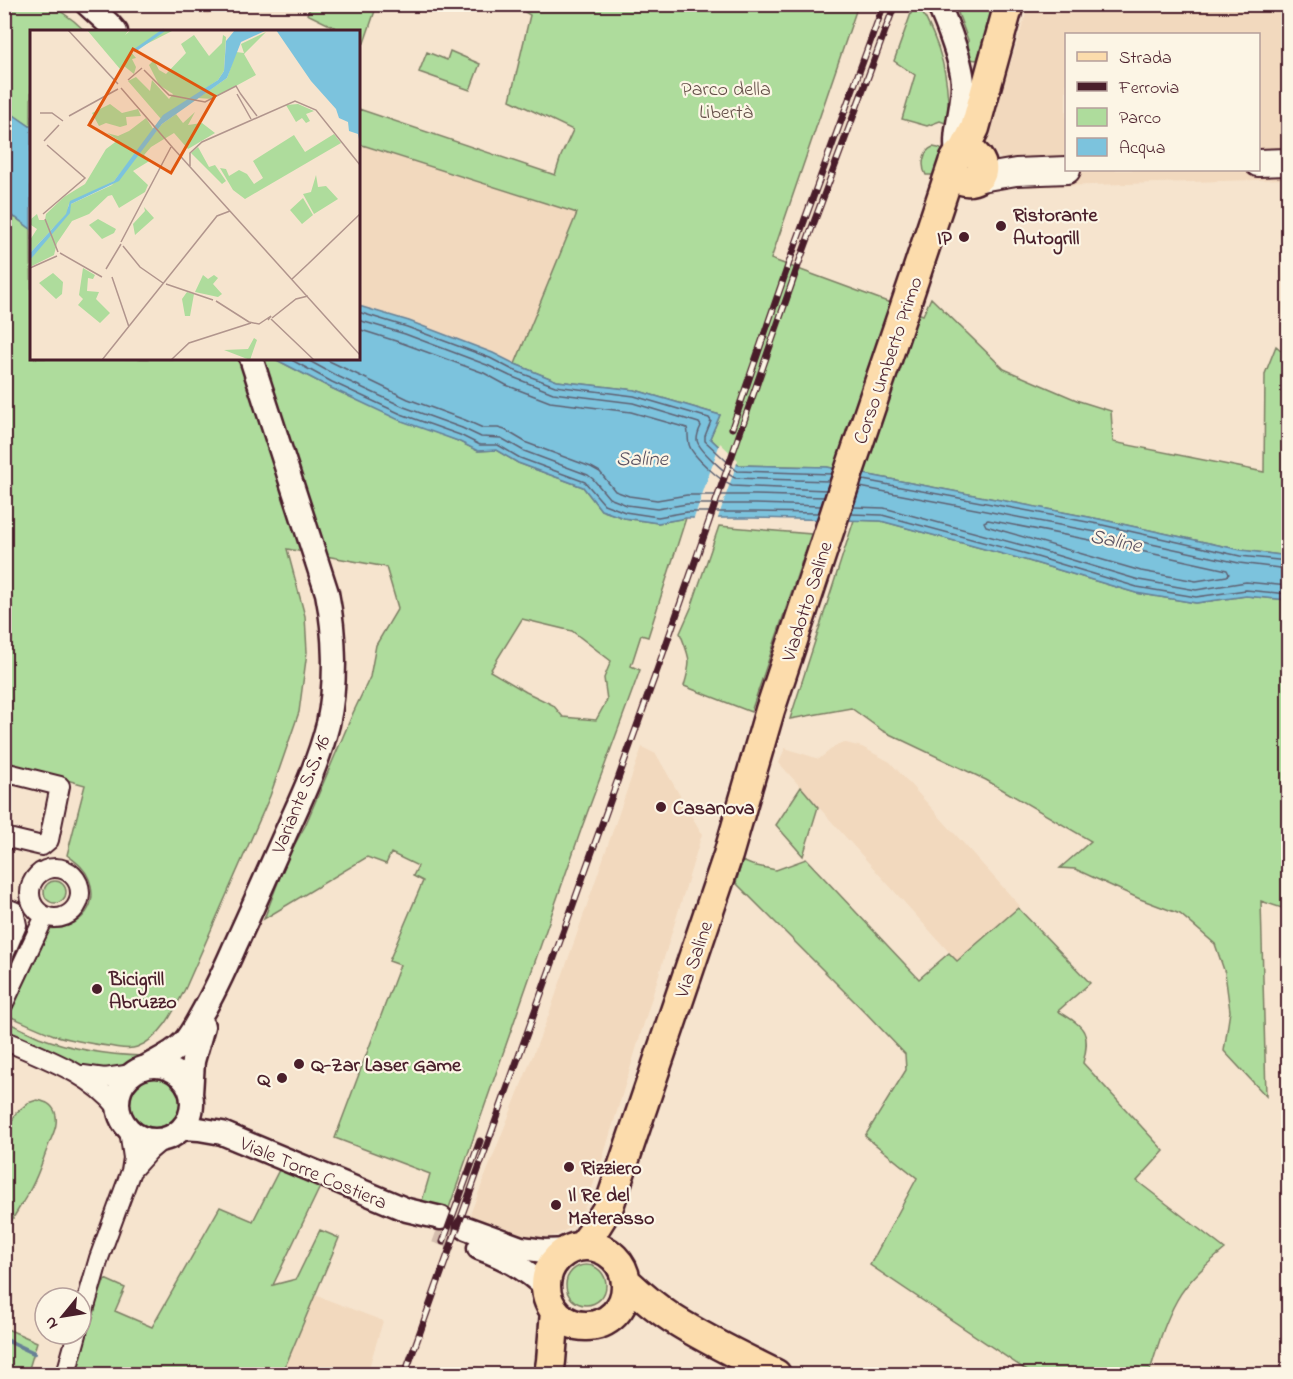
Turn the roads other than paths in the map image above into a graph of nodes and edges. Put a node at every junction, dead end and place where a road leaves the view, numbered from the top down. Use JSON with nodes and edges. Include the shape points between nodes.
{"nodes":[{"id":1,"x":87,"y":4,"type":"edge"},
{"id":2,"x":938,"y":4,"type":"edge"},
{"id":3,"x":1010,"y":4,"type":"edge"},
{"id":4,"x":114,"y":30,"type":"edge"},
{"id":5,"x":969,"y":160,"type":"junction"},
{"id":6,"x":1288,"y":162,"type":"edge"},
{"id":7,"x":1260,"y":163,"type":"edge"},
{"id":8,"x":1065,"y":170,"type":"edge"},
{"id":9,"x":252,"y":360,"type":"edge"},
{"id":10,"x":842,"y":492,"type":"joint"},
{"id":11,"x":770,"y":710,"type":"joint"},
{"id":12,"x":4,"y":772,"type":"edge"},
{"id":13,"x":4,"y":837,"type":"edge"},
{"id":14,"x":4,"y":907,"type":"edge"},
{"id":15,"x":45,"y":916,"type":"dead end"},
{"id":16,"x":4,"y":955,"type":"edge"},
{"id":17,"x":220,"y":980,"type":"junction"},
{"id":18,"x":4,"y":1003,"type":"edge"},
{"id":19,"x":4,"y":1040,"type":"edge"},
{"id":20,"x":139,"y":1070,"type":"junction"},
{"id":21,"x":75,"y":1073,"type":"junction"},
{"id":22,"x":192,"y":1097,"type":"junction"},
{"id":23,"x":118,"y":1108,"type":"junction"},
{"id":24,"x":183,"y":1128,"type":"junction"},
{"id":25,"x":129,"y":1130,"type":"junction"},
{"id":26,"x":222,"y":1133,"type":"junction"},
{"id":27,"x":162,"y":1140,"type":"junction"},
{"id":28,"x":131,"y":1171,"type":"junction"},
{"id":29,"x":609,"y":1206,"type":"junction"},
{"id":30,"x":438,"y":1225,"type":"tunnel mouth"},
{"id":31,"x":575,"y":1248,"type":"junction"},
{"id":32,"x":621,"y":1271,"type":"junction"},
{"id":33,"x":91,"y":1286,"type":"edge"},
{"id":34,"x":551,"y":1299,"type":"junction"},
{"id":35,"x":598,"y":1323,"type":"junction"},
{"id":36,"x":700,"y":1335,"type":"junction"},
{"id":37,"x":74,"y":1346,"type":"edge"},
{"id":38,"x":66,"y":1374,"type":"edge"},
{"id":39,"x":549,"y":1374,"type":"edge"},
{"id":40,"x":554,"y":1374,"type":"edge"},
{"id":41,"x":776,"y":1374,"type":"edge"}],
"edges":[{"from":1,"to":4,"type":"street"},
{"from":2,"to":5,"type":"street","via":[[961,72],[963,86],[956,136]]},
{"from":3,"to":5,"type":"main road","name":"Corso Umberto Primo"},
{"from":5,"to":8,"type":"main road","via":[[1020,171]]},
{"from":5,"to":10,"type":"main road","name":"Corso Umberto Primo","via":[[930,228]]},
{"from":6,"to":7,"type":"main road"},
{"from":9,"to":17,"type":"street","name":"Variante S.S. 16","via":[[327,593],[332,621],[333,686],[328,722],[308,783]]},
{"from":10,"to":11,"type":"main road","name":"Viadotto Saline"},
{"from":11,"to":29,"type":"main road","name":"Via Saline","via":[[728,855]]},
{"from":12,"to":13,"type":"street","via":[[60,786],[49,840],[42,846]]},
{"from":14,"to":16,"type":"street","via":[[14,911],[17,925]]},
{"from":15,"to":18,"type":"street"},
{"from":17,"to":20,"type":"street","name":"Variante S.S. 16","via":[[184,1042]]},
{"from":17,"to":22,"type":"street","name":"Variante S.S. 16","via":[[193,1061]]},
{"from":19,"to":21,"type":"street"},
{"from":20,"to":21,"type":"street","via":[[105,1078]]},
{"from":20,"to":22,"type":"street","via":[[158,1066],[169,1069],[187,1083]]},
{"from":20,"to":23,"type":"street","via":[[120,1089]]},
{"from":21,"to":23,"type":"street"},
{"from":22,"to":24,"type":"street","via":[[190,1115]]},
{"from":22,"to":26,"type":"street","name":"Viale Torre Costiera","via":[[196,1110]]},
{"from":23,"to":25,"type":"street"},
{"from":24,"to":26,"type":"street","name":"Viale Torre Costiera"},
{"from":24,"to":27,"type":"street"},
{"from":25,"to":27,"type":"street","via":[[150,1141]]},
{"from":25,"to":28,"type":"street"},
{"from":26,"to":30,"type":"street","name":"Viale Torre Costiera"},
{"from":27,"to":28,"type":"street"},
{"from":28,"to":33,"type":"street"},
{"from":29,"to":31,"type":"main road","name":"Via Saline","via":[[592,1233]]},
{"from":29,"to":32,"type":"main road","name":"Via Saline"},
{"from":31,"to":32,"type":"main road","via":[[601,1249],[610,1254]]},
{"from":31,"to":34,"type":"main road","via":[[552,1266],[548,1276]]},
{"from":31,"to":34,"type":"street","via":[[544,1251],[463,1234],[532,1274]]},
{"from":32,"to":35,"type":"main road","via":[[626,1293],[622,1304]]},
{"from":32,"to":36,"type":"main road","via":[[664,1312]]},
{"from":34,"to":35,"type":"main road","via":[[565,1320],[577,1325]]},
{"from":34,"to":39,"type":"main road"},
{"from":35,"to":36,"type":"main road","via":[[646,1321]]},
{"from":35,"to":40,"type":"main road","via":[[576,1341]]},
{"from":36,"to":41,"type":"main road"},
{"from":37,"to":38,"type":"street"}]}
